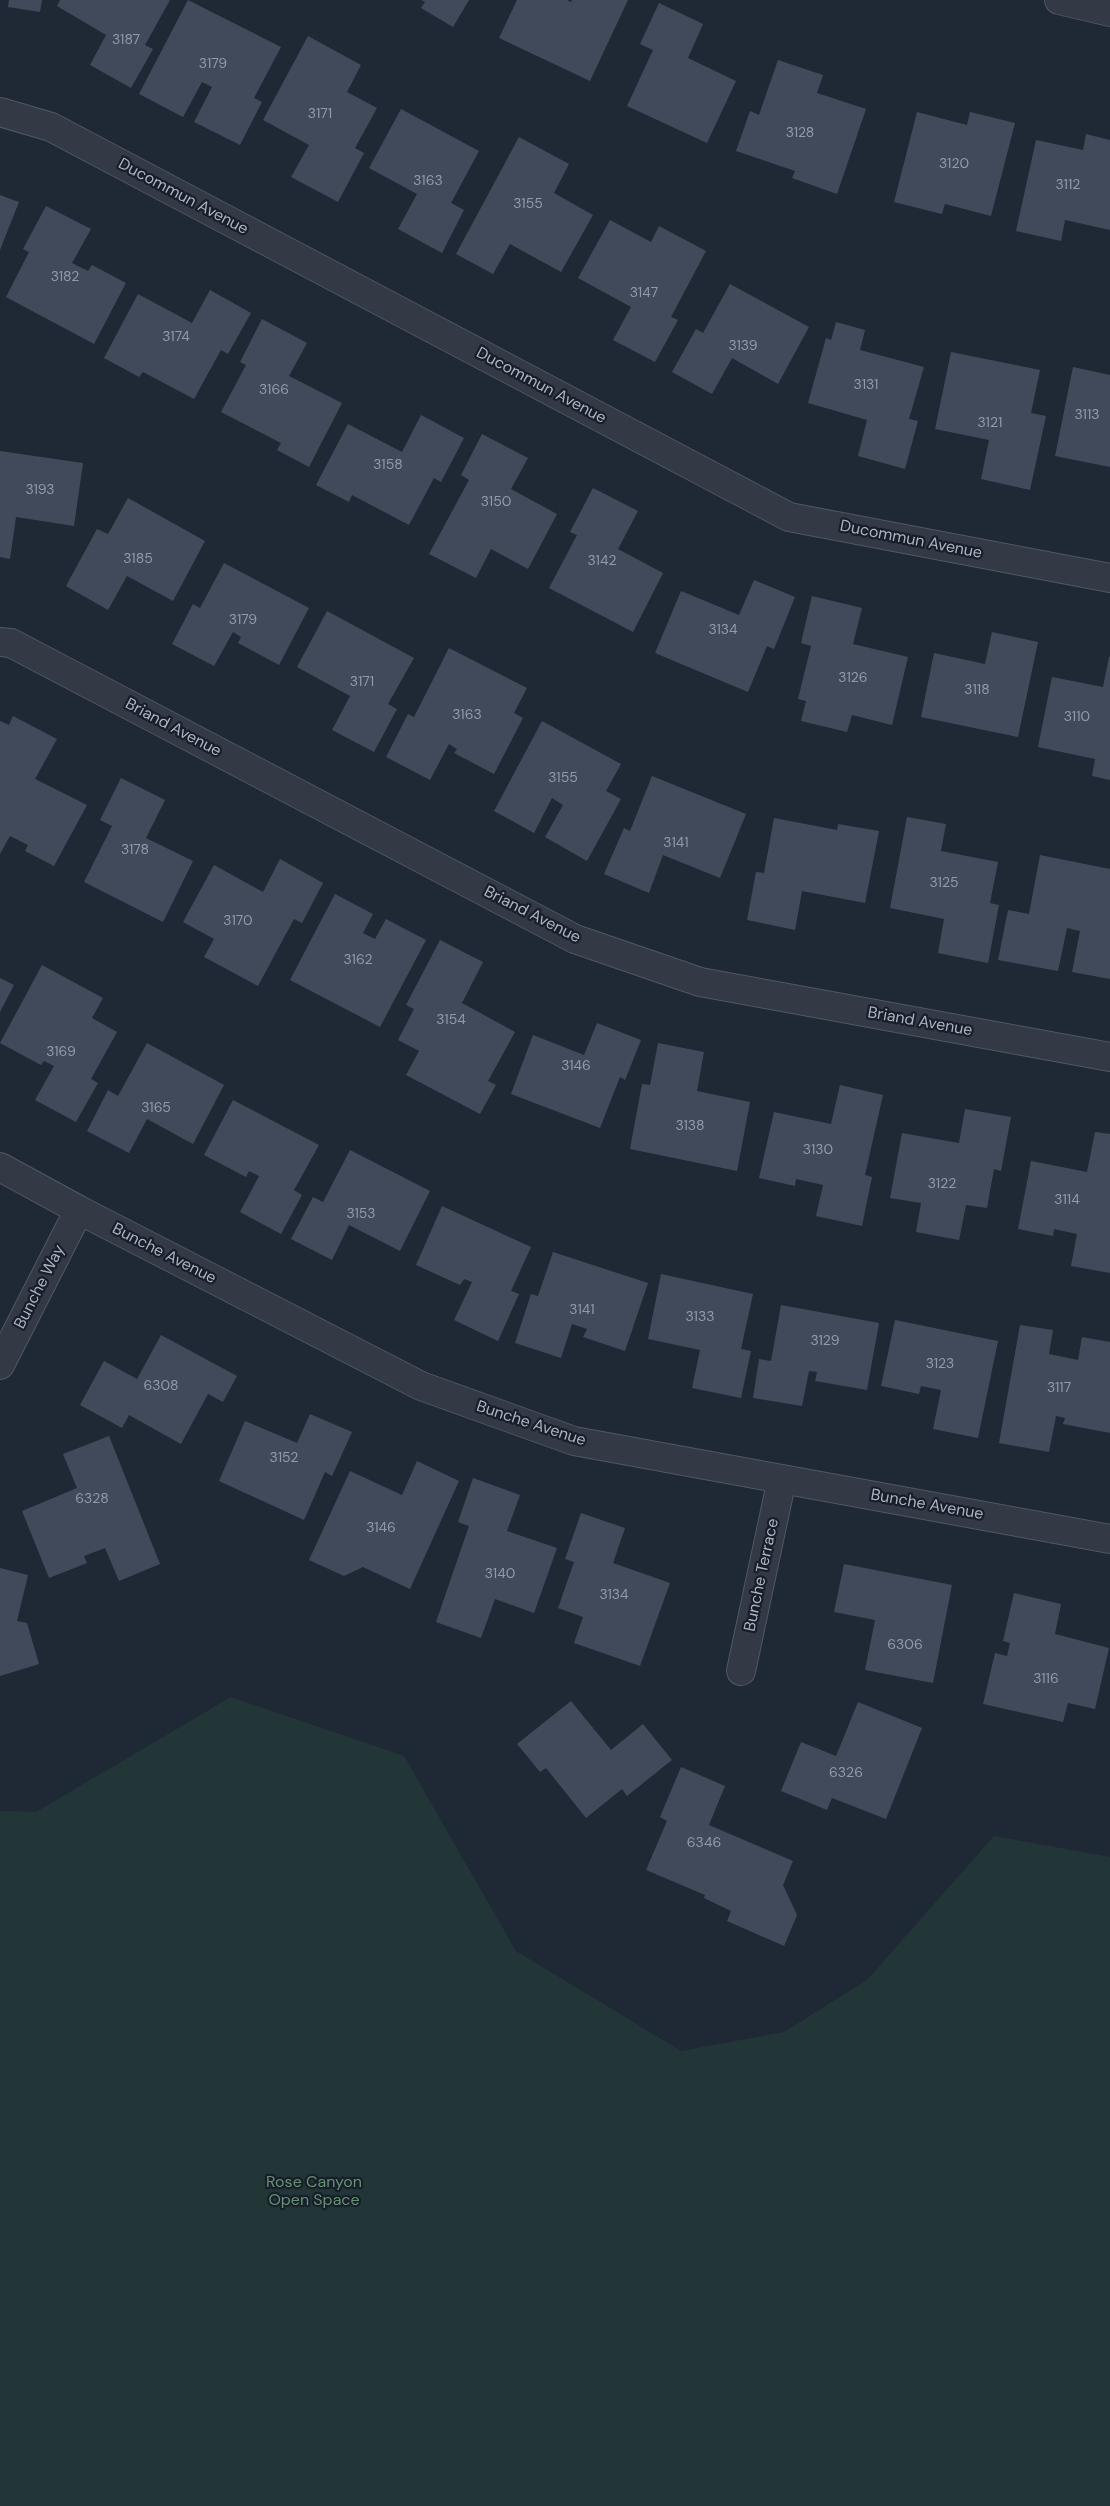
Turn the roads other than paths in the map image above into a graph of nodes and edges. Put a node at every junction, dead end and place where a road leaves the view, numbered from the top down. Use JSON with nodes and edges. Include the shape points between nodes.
{"nodes":[{"id":1,"x":1060,"y":0,"type":"edge"},
{"id":2,"x":1110,"y":12,"type":"edge"},
{"id":3,"x":0,"y":112,"type":"edge"},
{"id":4,"x":1110,"y":578,"type":"edge"},
{"id":5,"x":0,"y":642,"type":"edge"},
{"id":6,"x":1110,"y":1057,"type":"edge"},
{"id":7,"x":0,"y":1167,"type":"edge"},
{"id":8,"x":79,"y":1210,"type":"junction"},
{"id":9,"x":0,"y":1365,"type":"edge"},
{"id":10,"x":782,"y":1479,"type":"junction"},
{"id":11,"x":1110,"y":1539,"type":"edge"},
{"id":12,"x":741,"y":1671,"type":"dead end"}],
"edges":[{"from":1,"to":2,"type":"street"},
{"from":3,"to":4,"type":"street","name":"Ducommun Avenue","via":[[51,127],[789,517]]},
{"from":5,"to":6,"type":"street","name":"Briand Avenue","via":[[11,643],[575,939],[700,982]]},
{"from":7,"to":8,"type":"street","name":"Bunche Avenue"},
{"from":8,"to":9,"type":"street","name":"Bunche Way"},
{"from":8,"to":10,"type":"street","name":"Bunche Avenue","via":[[421,1386],[574,1441]]},
{"from":10,"to":11,"type":"street","name":"Bunche Avenue"},
{"from":10,"to":12,"type":"street","name":"Bunche Terrace"}]}
